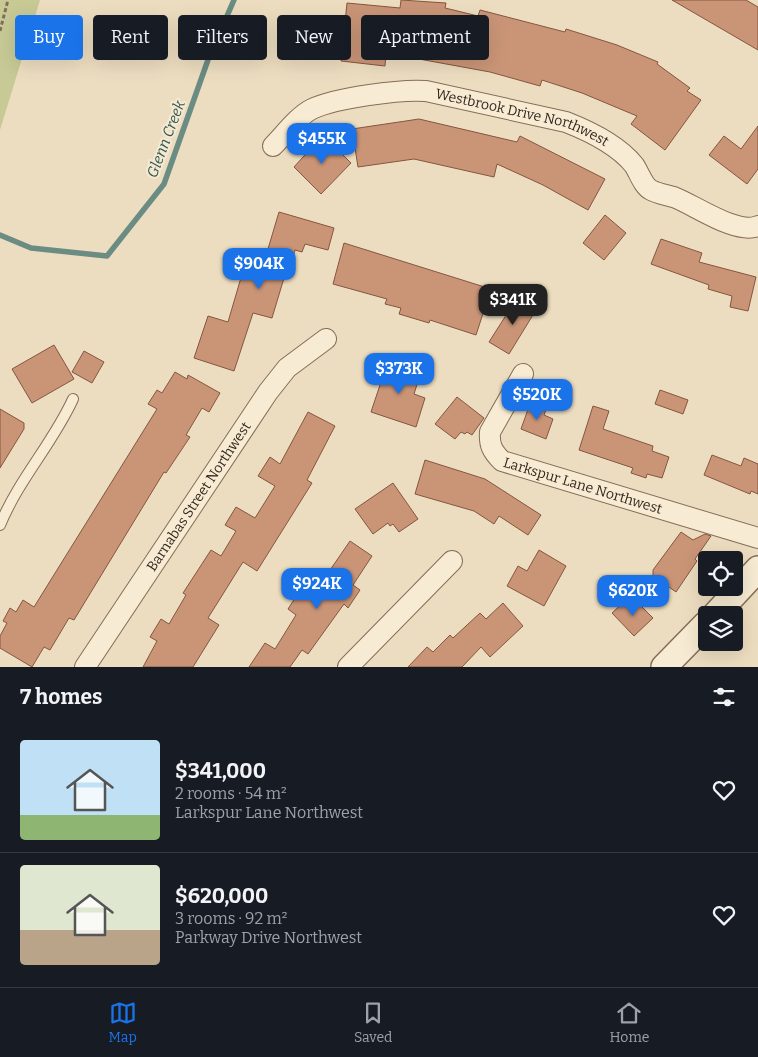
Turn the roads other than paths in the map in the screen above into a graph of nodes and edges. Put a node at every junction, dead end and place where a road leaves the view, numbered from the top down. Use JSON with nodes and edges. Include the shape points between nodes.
{"nodes":[{"id":1,"x":273,"y":146,"type":"dead end"},
{"id":2,"x":758,"y":226,"type":"edge"},
{"id":3,"x":326,"y":339,"type":"dead end"},
{"id":4,"x":523,"y":374,"type":"dead end"},
{"id":5,"x":73,"y":398,"type":"dead end"},
{"id":6,"x":0,"y":525,"type":"edge"},
{"id":7,"x":758,"y":538,"type":"edge"},
{"id":8,"x":452,"y":562,"type":"dead end"},
{"id":9,"x":758,"y":569,"type":"edge"},
{"id":10,"x":723,"y":606,"type":"edge"},
{"id":11,"x":698,"y":632,"type":"edge"},
{"id":12,"x":85,"y":667,"type":"edge"},
{"id":13,"x":348,"y":667,"type":"edge"},
{"id":14,"x":664,"y":667,"type":"edge"}],
"edges":[{"from":1,"to":2,"type":"street","name":"Westbrook Drive Northwest","via":[[310,110],[406,89],[426,91],[566,122],[584,129],[604,140],[633,164],[649,189],[676,198],[734,226]]},
{"from":3,"to":12,"type":"street","name":"Barnabas Street Northwest","via":[[287,368],[268,392]]},
{"from":4,"to":7,"type":"street","name":"Larkspur Lane Northwest","via":[[490,432],[492,451],[502,460]]},
{"from":5,"to":6,"type":"lane","via":[[62,422],[10,499]]},
{"from":8,"to":13,"type":"street"},
{"from":9,"to":10,"type":"street"},
{"from":11,"to":14,"type":"street"}]}
